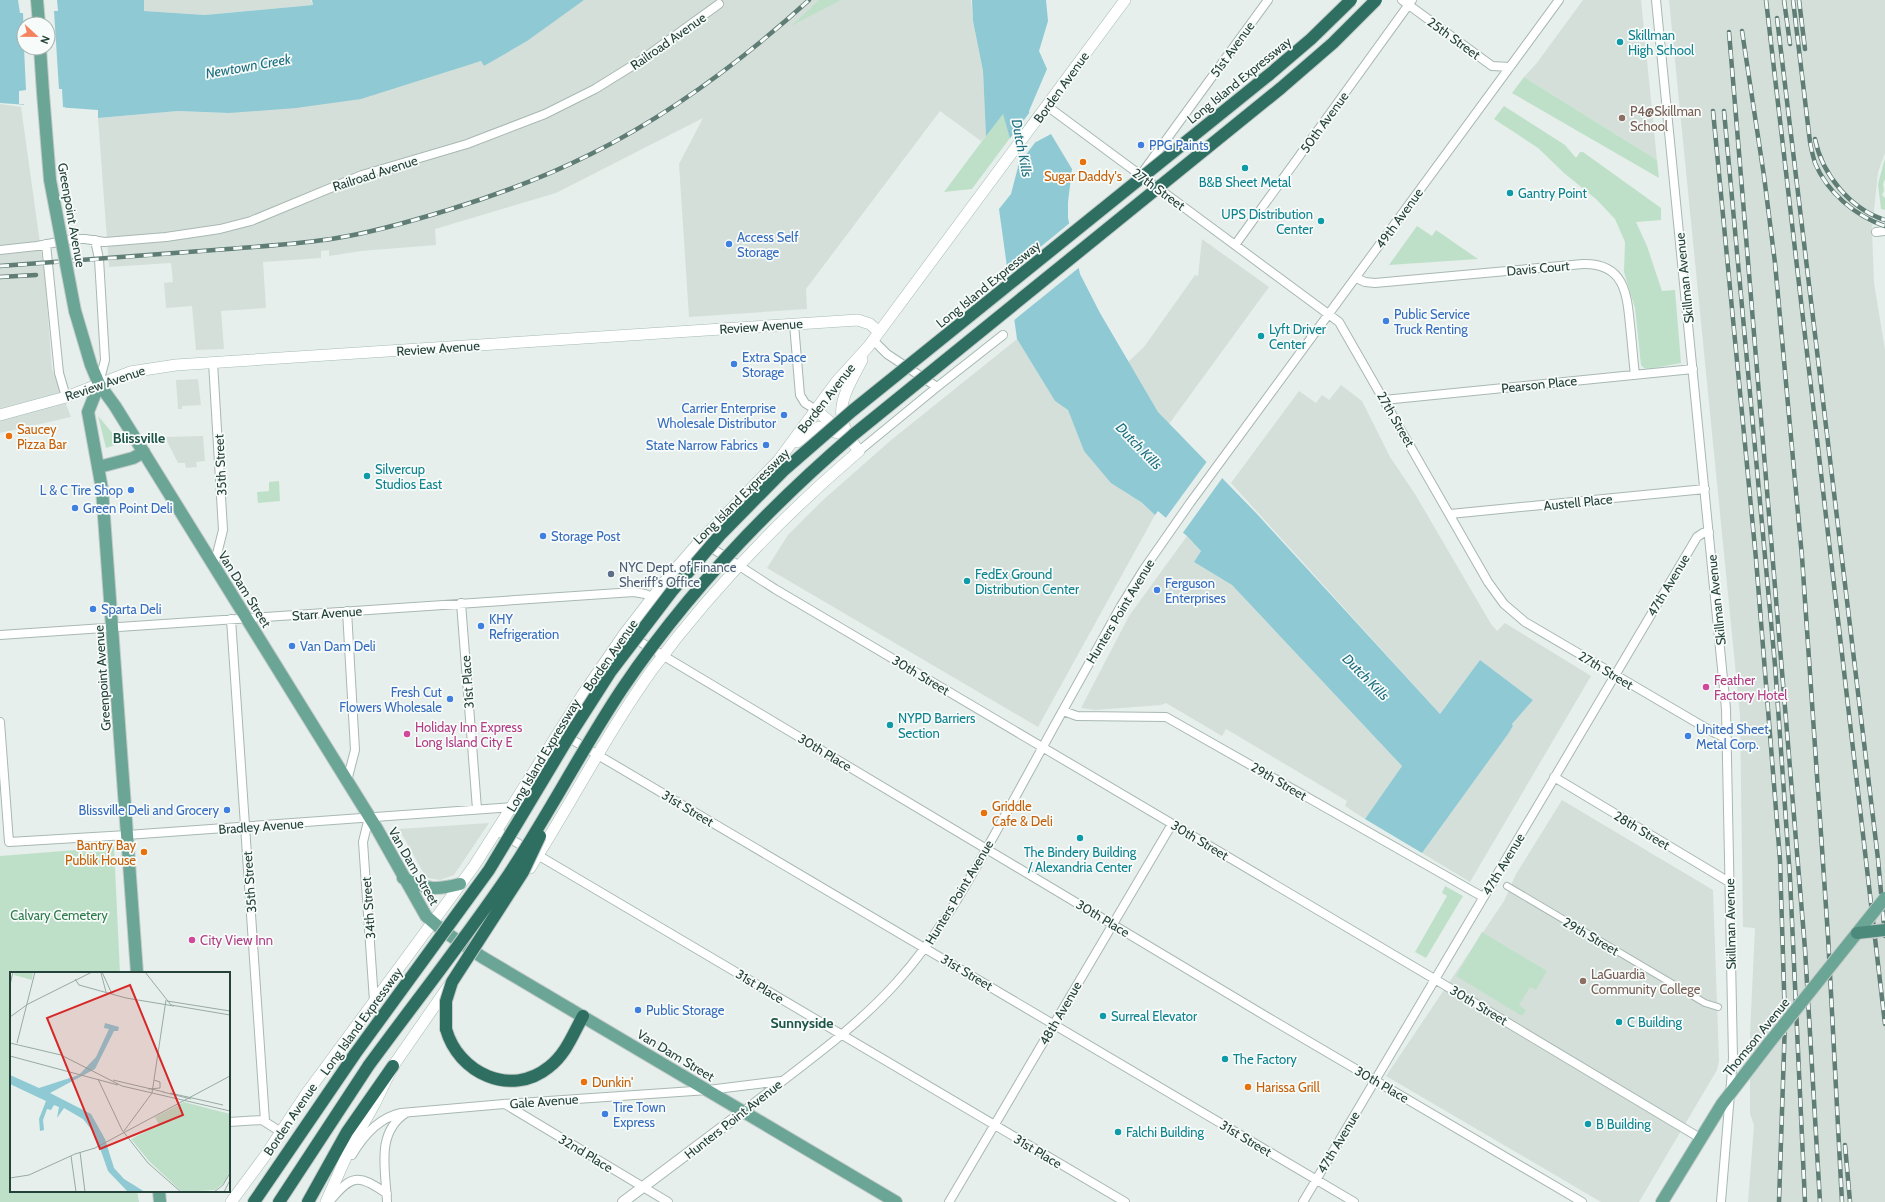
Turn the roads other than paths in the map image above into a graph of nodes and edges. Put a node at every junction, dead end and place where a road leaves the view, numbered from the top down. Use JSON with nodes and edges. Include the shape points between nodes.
{"nodes":[{"id":1,"x":37,"y":0,"type":"edge"},
{"id":2,"x":1124,"y":0,"type":"edge"},
{"id":3,"x":1268,"y":0,"type":"edge"},
{"id":4,"x":1352,"y":0,"type":"edge"},
{"id":5,"x":1376,"y":0,"type":"edge"},
{"id":6,"x":1559,"y":0,"type":"edge"},
{"id":7,"x":1656,"y":0,"type":"edge"},
{"id":8,"x":1408,"y":2,"type":"edge"},
{"id":9,"x":719,"y":4,"type":"dead end"},
{"id":10,"x":38,"y":16,"type":"edge"},
{"id":11,"x":41,"y":56,"type":"edge"},
{"id":12,"x":1510,"y":67,"type":"junction"},
{"id":13,"x":1047,"y":106,"type":"junction"},
{"id":14,"x":1140,"y":175,"type":"junction"},
{"id":15,"x":1885,"y":231,"type":"edge"},
{"id":16,"x":1876,"y":232,"type":"dead end"},
{"id":17,"x":95,"y":240,"type":"junction"},
{"id":18,"x":46,"y":244,"type":"junction"},
{"id":19,"x":1235,"y":245,"type":"junction"},
{"id":20,"x":0,"y":250,"type":"edge"},
{"id":21,"x":1356,"y":278,"type":"junction"},
{"id":22,"x":1330,"y":314,"type":"junction"},
{"id":23,"x":794,"y":324,"type":"junction"},
{"id":24,"x":1003,"y":335,"type":"dead end"},
{"id":25,"x":874,"y":340,"type":"junction"},
{"id":26,"x":213,"y":362,"type":"junction"},
{"id":27,"x":1693,"y":369,"type":"junction"},
{"id":28,"x":1635,"y":375,"type":"junction"},
{"id":29,"x":99,"y":384,"type":"junction"},
{"id":30,"x":936,"y":387,"type":"junction"},
{"id":31,"x":66,"y":397,"type":"junction"},
{"id":32,"x":1384,"y":400,"type":"junction"},
{"id":33,"x":816,"y":410,"type":"junction"},
{"id":34,"x":0,"y":415,"type":"edge"},
{"id":35,"x":848,"y":437,"type":"junction"},
{"id":36,"x":1239,"y":437,"type":"joint"},
{"id":37,"x":788,"y":448,"type":"junction"},
{"id":38,"x":859,"y":451,"type":"junction"},
{"id":39,"x":144,"y":452,"type":"junction"},
{"id":40,"x":99,"y":467,"type":"junction"},
{"id":41,"x":1705,"y":490,"type":"junction"},
{"id":42,"x":1450,"y":514,"type":"junction"},
{"id":43,"x":1709,"y":532,"type":"junction"},
{"id":44,"x":700,"y":541,"type":"junction"},
{"id":45,"x":214,"y":566,"type":"junction"},
{"id":46,"x":738,"y":566,"type":"junction"},
{"id":47,"x":652,"y":597,"type":"junction"},
{"id":48,"x":461,"y":603,"type":"junction"},
{"id":49,"x":347,"y":611,"type":"junction"},
{"id":50,"x":248,"y":618,"type":"junction"},
{"id":51,"x":231,"y":619,"type":"junction"},
{"id":52,"x":113,"y":627,"type":"junction"},
{"id":53,"x":625,"y":632,"type":"junction"},
{"id":54,"x":0,"y":635,"type":"edge"},
{"id":55,"x":663,"y":656,"type":"junction"},
{"id":56,"x":1614,"y":675,"type":"junction"},
{"id":57,"x":1063,"y":711,"type":"junction"},
{"id":58,"x":0,"y":722,"type":"edge"},
{"id":59,"x":559,"y":732,"type":"junction"},
{"id":60,"x":1727,"y":739,"type":"junction"},
{"id":61,"x":1043,"y":747,"type":"junction"},
{"id":62,"x":597,"y":755,"type":"junction"},
{"id":63,"x":1554,"y":777,"type":"junction"},
{"id":64,"x":566,"y":778,"type":"junction"},
{"id":65,"x":347,"y":781,"type":"junction"},
{"id":66,"x":513,"y":807,"type":"junction"},
{"id":67,"x":477,"y":809,"type":"junction"},
{"id":68,"x":368,"y":817,"type":"junction"},
{"id":69,"x":1172,"y":824,"type":"junction"},
{"id":70,"x":245,"y":827,"type":"junction"},
{"id":71,"x":497,"y":830,"type":"junction"},
{"id":72,"x":127,"y":835,"type":"junction"},
{"id":73,"x":987,"y":848,"type":"junction"},
{"id":74,"x":538,"y":855,"type":"junction"},
{"id":75,"x":403,"y":878,"type":"junction"},
{"id":76,"x":1729,"y":882,"type":"junction"},
{"id":77,"x":460,"y":884,"type":"junction"},
{"id":78,"x":1507,"y":886,"type":"dead end"},
{"id":79,"x":1483,"y":897,"type":"junction"},
{"id":80,"x":1885,"y":898,"type":"edge"},
{"id":81,"x":432,"y":922,"type":"junction"},
{"id":82,"x":1113,"y":924,"type":"junction"},
{"id":83,"x":1885,"y":930,"type":"edge"},
{"id":84,"x":1857,"y":933,"type":"junction"},
{"id":85,"x":925,"y":948,"type":"junction"},
{"id":86,"x":473,"y":951,"type":"junction"},
{"id":87,"x":137,"y":972,"type":"edge"},
{"id":88,"x":1434,"y":978,"type":"junction"},
{"id":89,"x":374,"y":1001,"type":"junction"},
{"id":90,"x":1718,"y":1007,"type":"dead end"},
{"id":91,"x":583,"y":1016,"type":"junction"},
{"id":92,"x":1054,"y":1024,"type":"junction"},
{"id":93,"x":842,"y":1035,"type":"junction"},
{"id":94,"x":393,"y":1066,"type":"junction"},
{"id":95,"x":1375,"y":1080,"type":"junction"},
{"id":96,"x":782,"y":1081,"type":"junction"},
{"id":97,"x":708,"y":1090,"type":"junction"},
{"id":98,"x":1729,"y":1094,"type":"junction"},
{"id":99,"x":504,"y":1104,"type":"junction"},
{"id":100,"x":744,"y":1111,"type":"junction"},
{"id":101,"x":407,"y":1113,"type":"junction"},
{"id":102,"x":265,"y":1121,"type":"junction"},
{"id":103,"x":230,"y":1122,"type":"edge"},
{"id":104,"x":995,"y":1125,"type":"junction"},
{"id":105,"x":281,"y":1132,"type":"junction"},
{"id":106,"x":1700,"y":1138,"type":"junction"},
{"id":107,"x":1316,"y":1179,"type":"junction"},
{"id":108,"x":269,"y":1180,"type":"junction"},
{"id":109,"x":336,"y":1180,"type":"junction"},
{"id":110,"x":643,"y":1188,"type":"junction"},
{"id":111,"x":158,"y":1192,"type":"edge"},
{"id":112,"x":387,"y":1198,"type":"edge"},
{"id":113,"x":160,"y":1202,"type":"edge"},
{"id":114,"x":231,"y":1202,"type":"edge"},
{"id":115,"x":250,"y":1202,"type":"edge"},
{"id":116,"x":254,"y":1202,"type":"edge"},
{"id":117,"x":279,"y":1202,"type":"edge"},
{"id":118,"x":308,"y":1202,"type":"edge"},
{"id":119,"x":328,"y":1202,"type":"edge"},
{"id":120,"x":623,"y":1202,"type":"edge"},
{"id":121,"x":668,"y":1202,"type":"edge"},
{"id":122,"x":896,"y":1202,"type":"edge"},
{"id":123,"x":949,"y":1202,"type":"edge"},
{"id":124,"x":1125,"y":1202,"type":"edge"},
{"id":125,"x":1303,"y":1202,"type":"edge"},
{"id":126,"x":1354,"y":1202,"type":"edge"},
{"id":127,"x":1582,"y":1202,"type":"edge"},
{"id":128,"x":1662,"y":1202,"type":"edge"},
{"id":129,"x":1720,"y":1202,"type":"edge"}],
"edges":[{"from":1,"to":10,"type":"main road"},
{"from":2,"to":13,"type":"main road","name":"Borden Avenue"},
{"from":3,"to":14,"type":"street","name":"51st Avenue"},
{"from":4,"to":108,"type":"highway","name":"Long Island Expressway","bridge":true,"via":[[1270,74],[836,424],[783,471],[720,535],[672,591],[611,671],[570,734],[489,870],[355,1054]]},
{"from":5,"to":64,"type":"highway","bridge":true,"via":[[1293,78],[853,435],[795,486],[714,571],[658,639],[622,689]]},
{"from":6,"to":12,"type":"street","name":"49th Avenue"},
{"from":7,"to":27,"type":"street","name":"Skillman Avenue"},
{"from":8,"to":12,"type":"street","name":"25th Street","via":[[1492,66]]},
{"from":8,"to":19,"type":"street","name":"50th Avenue"},
{"from":9,"to":17,"type":"street","name":"Railroad Avenue","via":[[660,48],[616,76],[566,104],[517,126],[362,175],[265,216],[236,225],[149,239],[105,242]]},
{"from":11,"to":29,"type":"main road","name":"Greenpoint Avenue","bridge":true,"via":[[50,180],[75,311]]},
{"from":12,"to":21,"type":"street","name":"49th Avenue"},
{"from":13,"to":14,"type":"street","name":"27th Street"},
{"from":13,"to":25,"type":"main road","name":"Borden Avenue"},
{"from":14,"to":19,"type":"street","name":"27th Street"},
{"from":15,"to":16,"type":"street"},
{"from":17,"to":18,"type":"street","name":"Railroad Avenue","via":[[74,239]]},
{"from":17,"to":29,"type":"street","name":"Greenpoint Avenue","via":[[99,259],[105,360]]},
{"from":18,"to":20,"type":"street","name":"Railroad Avenue"},
{"from":18,"to":31,"type":"street","via":[[59,373]]},
{"from":19,"to":22,"type":"street","name":"27th Street"},
{"from":21,"to":22,"type":"street","name":"49th Avenue"},
{"from":21,"to":28,"type":"street","name":"Davis Court","via":[[1375,283],[1583,264],[1606,268],[1617,275],[1626,293]]},
{"from":22,"to":32,"type":"street","name":"27th Street","via":[[1341,324]]},
{"from":22,"to":36,"type":"street","name":"49th Avenue"},
{"from":23,"to":25,"type":"main road","name":"Review Avenue","via":[[862,320],[870,324]]},
{"from":23,"to":26,"type":"main road","name":"Review Avenue"},
{"from":23,"to":33,"type":"street","via":[[800,395],[805,403]]},
{"from":24,"to":30,"type":"street"},
{"from":25,"to":30,"type":"street","name":"Review Avenue","via":[[887,354]]},
{"from":25,"to":33,"type":"main road","name":"Borden Avenue","via":[[837,381]]},
{"from":25,"to":35,"type":"main road","name":"Borden Avenue","via":[[842,400],[843,424]]},
{"from":26,"to":29,"type":"main road","name":"Review Avenue","via":[[152,367],[122,374]]},
{"from":26,"to":45,"type":"street","name":"35th Street","via":[[223,530]]},
{"from":27,"to":28,"type":"street","name":"Pearson Place"},
{"from":27,"to":41,"type":"street","name":"Skillman Avenue"},
{"from":28,"to":32,"type":"street","name":"Pearson Place"},
{"from":29,"to":31,"type":"main road","name":"Review Avenue"},
{"from":29,"to":39,"type":"main road","name":"Van Dam Street"},
{"from":29,"to":40,"type":"main road","name":"Greenpoint Avenue","via":[[88,412]]},
{"from":30,"to":38,"type":"street"},
{"from":31,"to":34,"type":"main road","name":"Review Avenue"},
{"from":32,"to":42,"type":"street","name":"27th Street"},
{"from":33,"to":35,"type":"main road"},
{"from":33,"to":37,"type":"main road","name":"Borden Avenue"},
{"from":35,"to":37,"type":"main road","via":[[819,427]]},
{"from":35,"to":38,"type":"main road","name":"Borden Avenue"},
{"from":36,"to":57,"type":"street","name":"Hunters Point Avenue","via":[[1167,535],[1120,606]]},
{"from":37,"to":44,"type":"main road","name":"Borden Avenue"},
{"from":38,"to":46,"type":"main road","via":[[781,521]]},
{"from":39,"to":40,"type":"main road","via":[[130,459]]},
{"from":39,"to":45,"type":"main road","name":"Van Dam Street"},
{"from":40,"to":52,"type":"main road","name":"Greenpoint Avenue"},
{"from":41,"to":42,"type":"street","name":"Austell Place"},
{"from":41,"to":43,"type":"street","name":"Skillman Avenue"},
{"from":42,"to":56,"type":"street","name":"27th Street","via":[[1492,588],[1510,610],[1525,622]]},
{"from":43,"to":56,"type":"street","name":"47th Avenue","via":[[1697,537]]},
{"from":43,"to":60,"type":"street","name":"Skillman Avenue","via":[[1726,697]]},
{"from":44,"to":46,"type":"street","name":"30th Street"},
{"from":44,"to":47,"type":"main road","name":"Borden Avenue"},
{"from":45,"to":50,"type":"main road","name":"Van Dam Street"},
{"from":46,"to":55,"type":"main road"},
{"from":46,"to":61,"type":"street","name":"30th Street"},
{"from":47,"to":48,"type":"street","name":"Starr Avenue","via":[[634,592]]},
{"from":47,"to":53,"type":"main road","name":"Borden Avenue"},
{"from":48,"to":49,"type":"street","name":"Starr Avenue"},
{"from":48,"to":67,"type":"street","name":"31st Place"},
{"from":49,"to":50,"type":"street","name":"Starr Avenue"},
{"from":49,"to":65,"type":"street","via":[[355,750]]},
{"from":50,"to":51,"type":"street","name":"Starr Avenue"},
{"from":50,"to":65,"type":"main road","name":"Van Dam Street"},
{"from":51,"to":52,"type":"street","name":"Starr Avenue"},
{"from":51,"to":70,"type":"street","name":"35th Street"},
{"from":52,"to":54,"type":"street","name":"Starr Avenue"},
{"from":52,"to":72,"type":"main road","name":"Greenpoint Avenue"},
{"from":53,"to":55,"type":"street","name":"30th Place"},
{"from":53,"to":59,"type":"main road","name":"Borden Avenue"},
{"from":55,"to":62,"type":"main road"},
{"from":55,"to":73,"type":"street","name":"30th Place"},
{"from":56,"to":60,"type":"street","name":"27th Street"},
{"from":56,"to":63,"type":"street","name":"47th Avenue"},
{"from":57,"to":61,"type":"street","name":"Hunters Point Avenue"},
{"from":57,"to":79,"type":"street","name":"29th Street","via":[[1077,716],[1166,717]]},
{"from":58,"to":72,"type":"street","name":"Bradley Avenue","via":[[9,842]]},
{"from":59,"to":62,"type":"street","name":"31st Street"},
{"from":59,"to":66,"type":"main road","name":"Borden Avenue"},
{"from":60,"to":76,"type":"street","name":"Skillman Avenue"},
{"from":61,"to":69,"type":"street","name":"30th Street"},
{"from":61,"to":73,"type":"street","name":"Hunters Point Avenue"},
{"from":62,"to":74,"type":"main road"},
{"from":62,"to":85,"type":"street","name":"31st Street"},
{"from":63,"to":76,"type":"street","name":"28th Street"},
{"from":63,"to":79,"type":"street","name":"47th Avenue"},
{"from":64,"to":91,"type":"highway","bridge":true,"via":[[523,872],[452,982],[446,1001],[446,1029],[455,1051],[471,1067],[497,1079],[518,1081],[538,1075],[556,1061]]},
{"from":64,"to":117,"type":"highway","bridge":true,"via":[[510,872],[369,1065]]},
{"from":65,"to":68,"type":"main road","name":"Van Dam Street"},
{"from":66,"to":67,"type":"street","name":"Bradley Avenue"},
{"from":66,"to":71,"type":"main road","name":"Borden Avenue"},
{"from":67,"to":68,"type":"street","name":"Bradley Avenue"},
{"from":68,"to":70,"type":"street","name":"Bradley Avenue"},
{"from":68,"to":75,"type":"main road","name":"Van Dam Street"},
{"from":68,"to":89,"type":"street","name":"34th Street","via":[[363,842]]},
{"from":69,"to":82,"type":"street","name":"48th Avenue"},
{"from":69,"to":88,"type":"street","name":"30th Street"},
{"from":70,"to":72,"type":"street","name":"Bradley Avenue"},
{"from":70,"to":102,"type":"street","name":"35th Street"},
{"from":71,"to":74,"type":"street","name":"31st Place"},
{"from":71,"to":77,"type":"main road","name":"Borden Avenue"},
{"from":72,"to":87,"type":"main road","name":"Greenpoint Avenue"},
{"from":73,"to":82,"type":"street","name":"30th Place"},
{"from":73,"to":85,"type":"street","name":"Hunters Point Avenue","via":[[952,910]]},
{"from":74,"to":86,"type":"main road"},
{"from":74,"to":93,"type":"street","name":"31st Place"},
{"from":75,"to":77,"type":"main road","via":[[429,889]]},
{"from":75,"to":81,"type":"main road","name":"Van Dam Street"},
{"from":76,"to":98,"type":"street","name":"Skillman Avenue","via":[[1732,1058]]},
{"from":77,"to":81,"type":"main road","name":"Borden Avenue"},
{"from":78,"to":90,"type":"street","name":"29th Street","via":[[1705,1003]]},
{"from":79,"to":88,"type":"street","name":"47th Avenue"},
{"from":80,"to":84,"type":"main road","name":"Thomson Avenue","bridge":true},
{"from":81,"to":86,"type":"main road","name":"Van Dam Street"},
{"from":81,"to":89,"type":"main road","name":"Borden Avenue"},
{"from":82,"to":92,"type":"street","name":"48th Avenue"},
{"from":82,"to":95,"type":"street","name":"30th Place"},
{"from":83,"to":84,"type":"highway","bridge":true},
{"from":84,"to":98,"type":"main road","name":"Thomson Avenue","bridge":true},
{"from":85,"to":92,"type":"street","name":"31st Street"},
{"from":85,"to":93,"type":"street","name":"Hunters Point Avenue","via":[[884,996]]},
{"from":86,"to":91,"type":"main road","name":"Van Dam Street"},
{"from":86,"to":94,"type":"main road"},
{"from":88,"to":95,"type":"street","name":"47th Avenue"},
{"from":88,"to":106,"type":"street","name":"30th Street"},
{"from":89,"to":105,"type":"main road","name":"Borden Avenue"},
{"from":91,"to":97,"type":"main road","name":"Van Dam Street"},
{"from":92,"to":104,"type":"street","name":"48th Avenue"},
{"from":92,"to":107,"type":"street","name":"31st Street"},
{"from":93,"to":96,"type":"street","name":"Hunters Point Avenue"},
{"from":93,"to":104,"type":"street","name":"31st Place"},
{"from":94,"to":109,"type":"main road"},
{"from":94,"to":118,"type":"highway","via":[[347,1132]]},
{"from":95,"to":107,"type":"street","name":"47th Avenue"},
{"from":95,"to":127,"type":"street","name":"30th Place"},
{"from":96,"to":97,"type":"street","name":"Gale Avenue"},
{"from":96,"to":100,"type":"street","name":"Hunters Point Avenue"},
{"from":97,"to":99,"type":"street","name":"Gale Avenue"},
{"from":97,"to":100,"type":"main road","name":"Van Dam Street"},
{"from":98,"to":106,"type":"main road","name":"Thomson Avenue"},
{"from":98,"to":129,"type":"street","name":"Skillman Avenue"},
{"from":99,"to":101,"type":"street","name":"Gale Avenue"},
{"from":99,"to":110,"type":"street","name":"32nd Place"},
{"from":100,"to":110,"type":"street","name":"Hunters Point Avenue"},
{"from":100,"to":122,"type":"main road","name":"Van Dam Street"},
{"from":101,"to":109,"type":"street","name":"Gale Avenue","via":[[391,1116],[375,1126],[360,1143]]},
{"from":101,"to":112,"type":"street","via":[[393,1125],[386,1139]]},
{"from":102,"to":103,"type":"street"},
{"from":102,"to":105,"type":"street"},
{"from":104,"to":123,"type":"street","name":"48th Avenue"},
{"from":104,"to":124,"type":"street","name":"31st Place"},
{"from":105,"to":114,"type":"main road","name":"Borden Avenue"},
{"from":106,"to":128,"type":"main road","name":"Thomson Avenue"},
{"from":107,"to":125,"type":"street","name":"47th Avenue"},
{"from":107,"to":126,"type":"street","name":"31st Street"},
{"from":108,"to":115,"type":"highway"},
{"from":108,"to":116,"type":"highway","name":"Long Island Expressway"},
{"from":109,"to":119,"type":"main road"},
{"from":110,"to":120,"type":"street","name":"Hunters Point Avenue"},
{"from":110,"to":121,"type":"street","name":"32nd Place"},
{"from":111,"to":113,"type":"main road"},
{"from":112,"to":119,"type":"street","via":[[370,1182],[357,1180],[344,1184]]}]}
